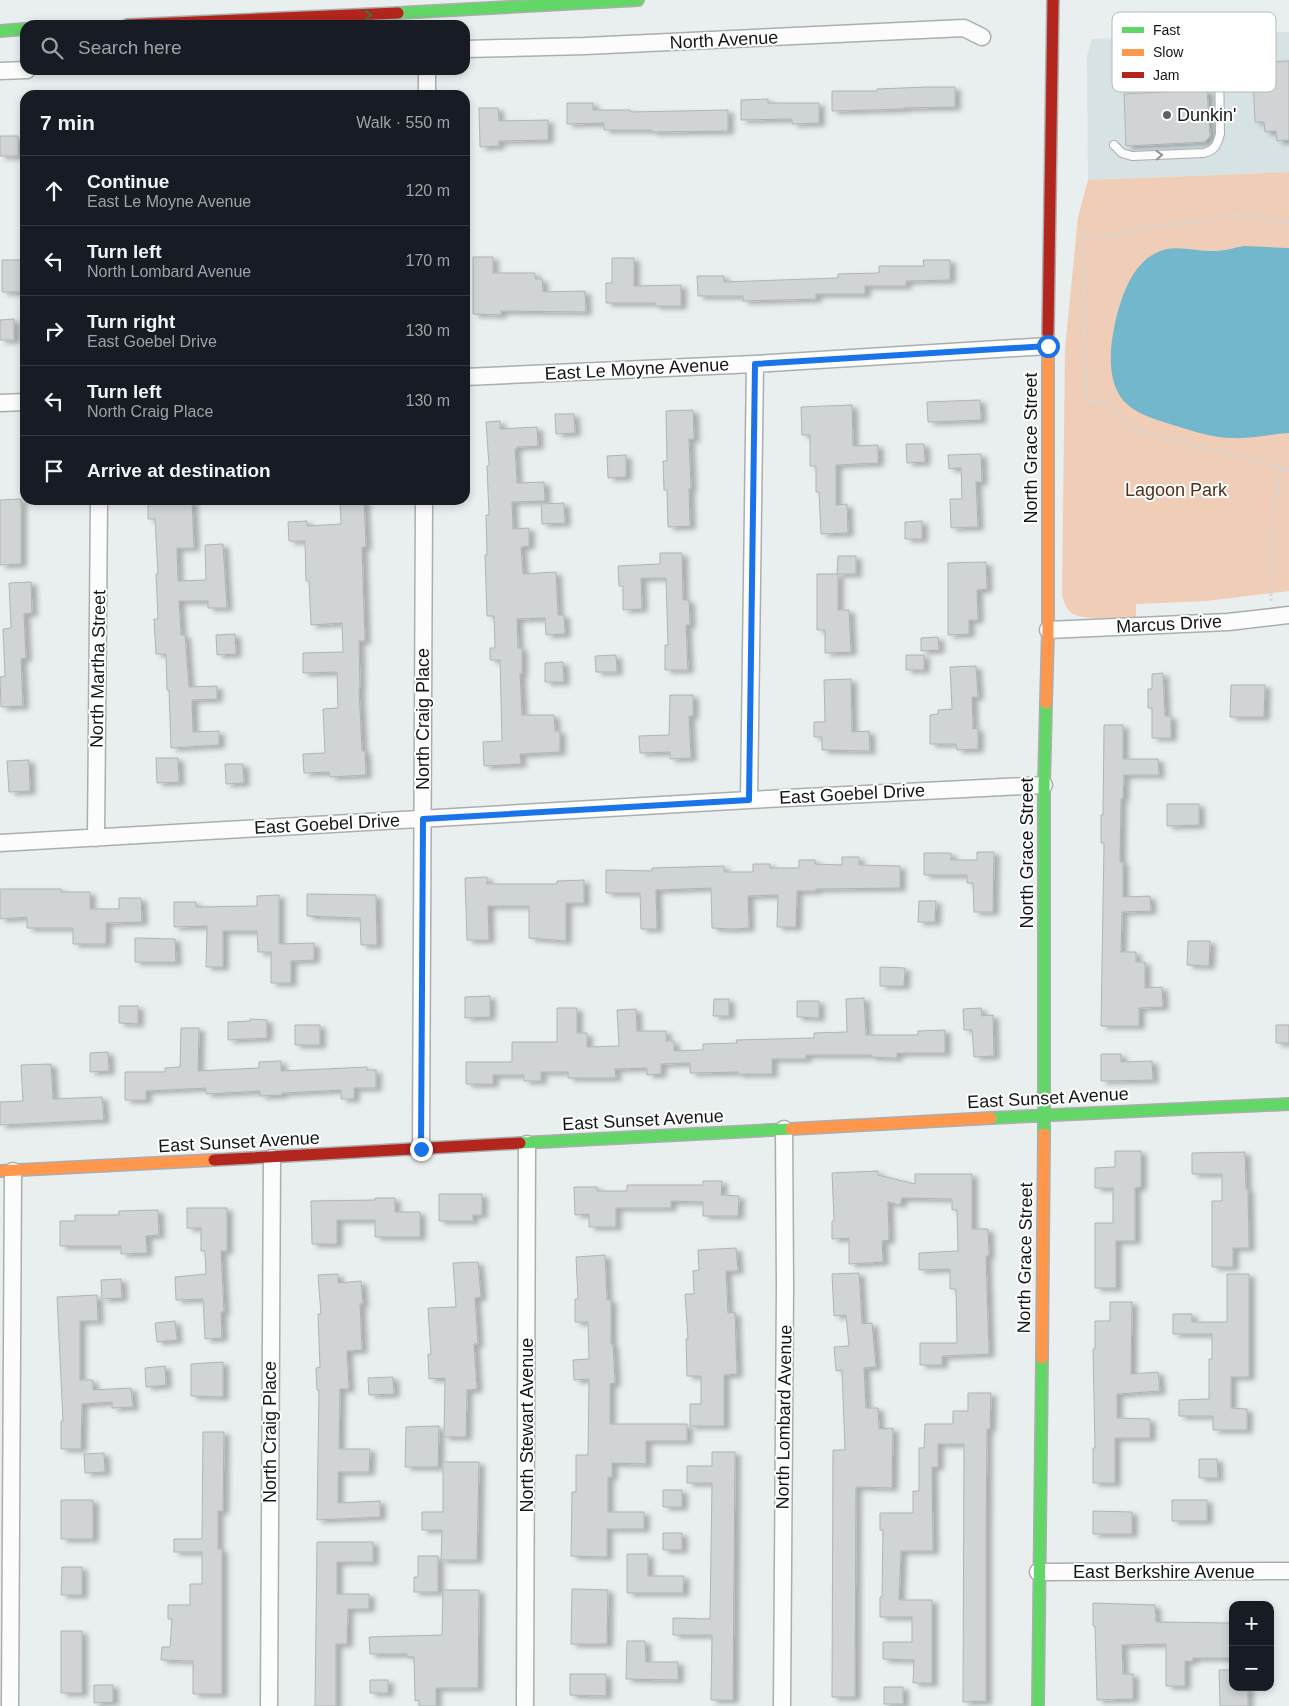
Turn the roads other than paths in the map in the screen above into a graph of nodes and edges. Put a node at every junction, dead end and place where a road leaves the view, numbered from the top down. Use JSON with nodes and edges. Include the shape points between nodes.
{"nodes":[{"id":1,"x":638,"y":0,"type":"edge"},
{"id":2,"x":1053,"y":0,"type":"edge"},
{"id":3,"x":247,"y":20,"type":"edge"},
{"id":4,"x":20,"y":29,"type":"edge"},
{"id":5,"x":0,"y":30,"type":"edge"},
{"id":6,"x":982,"y":37,"type":"dead end"},
{"id":7,"x":470,"y":49,"type":"edge"},
{"id":8,"x":20,"y":71,"type":"edge"},
{"id":9,"x":0,"y":72,"type":"edge"},
{"id":10,"x":427,"y":75,"type":"edge"},
{"id":11,"x":427,"y":90,"type":"edge"},
{"id":12,"x":1219,"y":92,"type":"edge"},
{"id":13,"x":1114,"y":145,"type":"dead end"},
{"id":14,"x":1048,"y":346,"type":"junction"},
{"id":15,"x":755,"y":364,"type":"junction"},
{"id":16,"x":470,"y":377,"type":"edge"},
{"id":17,"x":20,"y":402,"type":"edge"},
{"id":18,"x":0,"y":403,"type":"edge"},
{"id":19,"x":99,"y":505,"type":"edge"},
{"id":20,"x":424,"y":505,"type":"edge"},
{"id":21,"x":1289,"y":615,"type":"edge"},
{"id":22,"x":1048,"y":630,"type":"junction"},
{"id":23,"x":1044,"y":785,"type":"junction"},
{"id":24,"x":749,"y":800,"type":"junction"},
{"id":25,"x":423,"y":819,"type":"junction"},
{"id":26,"x":96,"y":838,"type":"junction"},
{"id":27,"x":0,"y":843,"type":"edge"},
{"id":28,"x":1289,"y":1104,"type":"edge"},
{"id":29,"x":1044,"y":1115,"type":"junction"},
{"id":30,"x":784,"y":1129,"type":"junction"},
{"id":31,"x":527,"y":1144,"type":"junction"},
{"id":32,"x":421,"y":1149,"type":"junction"},
{"id":33,"x":272,"y":1158,"type":"junction"},
{"id":34,"x":6,"y":1171,"type":"edge"},
{"id":35,"x":1289,"y":1571,"type":"edge"},
{"id":36,"x":1038,"y":1572,"type":"junction"},
{"id":37,"x":10,"y":1706,"type":"edge"},
{"id":38,"x":269,"y":1706,"type":"edge"},
{"id":39,"x":526,"y":1706,"type":"edge"},
{"id":40,"x":782,"y":1706,"type":"edge"},
{"id":41,"x":1038,"y":1706,"type":"edge"}],
"edges":[{"from":3,"to":1,"type":"street","one_way":true},
{"from":2,"to":14,"type":"street","name":"North Grace Street"},
{"from":4,"to":5,"type":"street"},
{"from":6,"to":7,"type":"street","name":"North Avenue","via":[[964,28]]},
{"from":8,"to":9,"type":"street"},
{"from":10,"to":11,"type":"street"},
{"from":13,"to":12,"type":"lane","one_way":true,"via":[[1122,153],[1132,156],[1204,154],[1212,150],[1220,134]]},
{"from":14,"to":15,"type":"street","name":"East Le Moyne Avenue"},
{"from":14,"to":22,"type":"street","name":"North Grace Street"},
{"from":15,"to":16,"type":"street","name":"East Le Moyne Avenue"},
{"from":15,"to":24,"type":"street"},
{"from":17,"to":18,"type":"street"},
{"from":19,"to":26,"type":"street","name":"North Martha Street"},
{"from":20,"to":25,"type":"street","name":"North Craig Place"},
{"from":21,"to":22,"type":"street","name":"Marcus Drive","via":[[1228,622]]},
{"from":22,"to":23,"type":"street","name":"North Grace Street"},
{"from":23,"to":24,"type":"street","name":"East Goebel Drive"},
{"from":23,"to":29,"type":"street","name":"North Grace Street"},
{"from":24,"to":25,"type":"street","name":"East Goebel Drive"},
{"from":25,"to":26,"type":"street","name":"East Goebel Drive"},
{"from":25,"to":32,"type":"street","name":"North Craig Place"},
{"from":26,"to":27,"type":"street","name":"East Goebel Drive"},
{"from":28,"to":29,"type":"street","name":"East Sunset Avenue"},
{"from":29,"to":30,"type":"street","name":"East Sunset Avenue"},
{"from":29,"to":36,"type":"street","name":"North Grace Street"},
{"from":30,"to":31,"type":"street","name":"East Sunset Avenue"},
{"from":30,"to":40,"type":"street","name":"North Lombard Avenue"},
{"from":31,"to":32,"type":"street","name":"East Sunset Avenue"},
{"from":31,"to":39,"type":"street","name":"North Stewart Avenue"},
{"from":32,"to":33,"type":"street","name":"East Sunset Avenue"},
{"from":33,"to":34,"type":"street","name":"East Sunset Avenue"},
{"from":33,"to":38,"type":"street","name":"North Craig Place"},
{"from":34,"to":37,"type":"street"},
{"from":35,"to":36,"type":"street","name":"East Berkshire Avenue"},
{"from":36,"to":41,"type":"street","name":"North Grace Street"}]}
